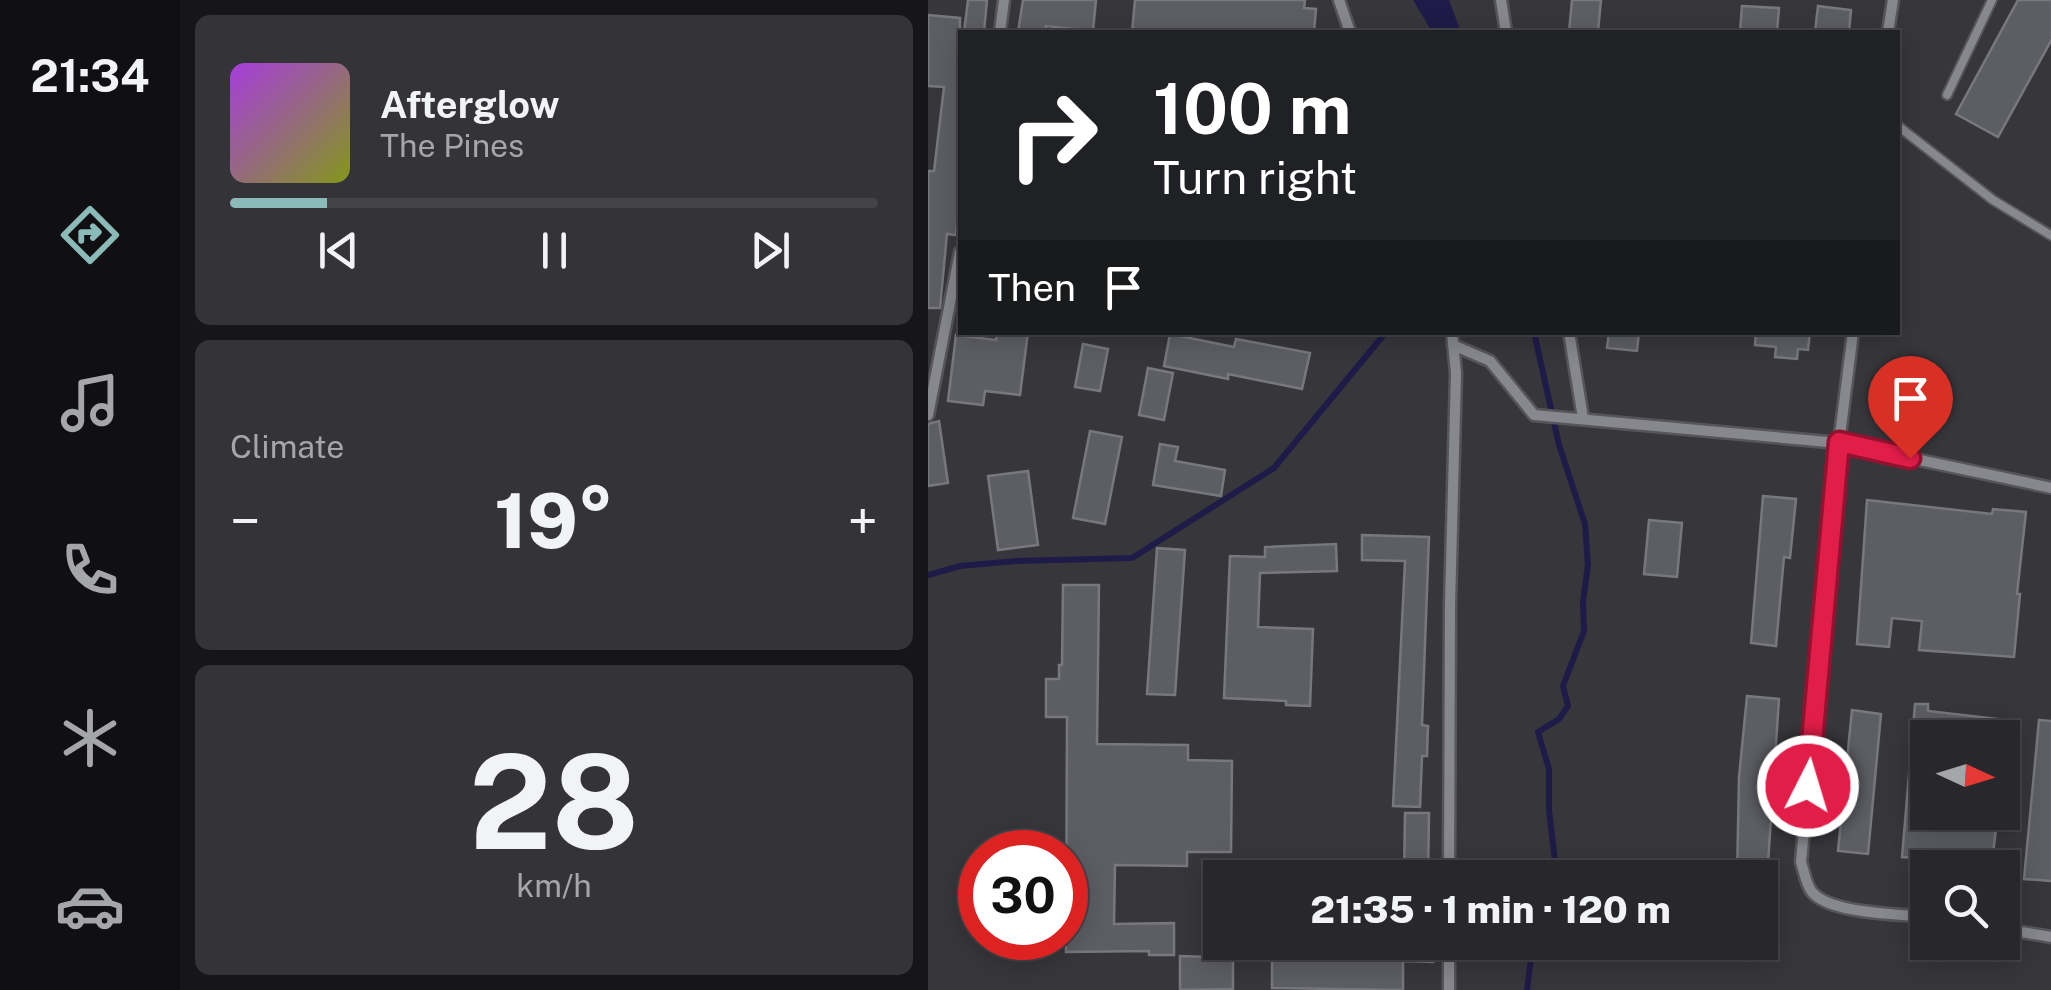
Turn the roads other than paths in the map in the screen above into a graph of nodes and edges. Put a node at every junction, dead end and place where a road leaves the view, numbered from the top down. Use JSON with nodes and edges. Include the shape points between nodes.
{"nodes":[{"id":1,"x":1004,"y":0,"type":"edge"},
{"id":2,"x":1339,"y":0,"type":"edge"},
{"id":3,"x":1501,"y":0,"type":"edge"},
{"id":4,"x":1893,"y":0,"type":"edge"},
{"id":5,"x":1992,"y":0,"type":"edge"},
{"id":6,"x":1000,"y":30,"type":"edge"},
{"id":7,"x":1349,"y":30,"type":"edge"},
{"id":8,"x":1506,"y":30,"type":"edge"},
{"id":9,"x":1888,"y":30,"type":"edge"},
{"id":10,"x":1947,"y":95,"type":"dead end"},
{"id":11,"x":1900,"y":128,"type":"edge"},
{"id":12,"x":2052,"y":236,"type":"edge"},
{"id":13,"x":958,"y":262,"type":"edge"},
{"id":14,"x":1452,"y":335,"type":"edge"},
{"id":15,"x":1569,"y":335,"type":"edge"},
{"id":16,"x":1853,"y":335,"type":"edge"},
{"id":17,"x":1453,"y":345,"type":"junction"},
{"id":18,"x":928,"y":416,"type":"edge"},
{"id":19,"x":1580,"y":418,"type":"junction"},
{"id":20,"x":1839,"y":442,"type":"junction"},
{"id":21,"x":2052,"y":488,"type":"edge"},
{"id":22,"x":1449,"y":860,"type":"edge"},
{"id":23,"x":1910,"y":916,"type":"edge"},
{"id":24,"x":2020,"y":932,"type":"edge"},
{"id":25,"x":2052,"y":937,"type":"edge"},
{"id":26,"x":1449,"y":960,"type":"edge"},
{"id":27,"x":1448,"y":990,"type":"edge"}],
"edges":[{"from":1,"to":6,"type":"street"},
{"from":2,"to":7,"type":"street"},
{"from":3,"to":8,"type":"street"},
{"from":4,"to":9,"type":"street"},
{"from":5,"to":10,"type":"lane"},
{"from":11,"to":12,"type":"lane"},
{"from":13,"to":18,"type":"street"},
{"from":14,"to":17,"type":"street"},
{"from":15,"to":19,"type":"street"},
{"from":16,"to":20,"type":"street"},
{"from":17,"to":19,"type":"street","via":[[1490,361],[1534,415]]},
{"from":17,"to":22,"type":"street"},
{"from":19,"to":20,"type":"street"},
{"from":20,"to":21,"type":"street"},
{"from":20,"to":23,"type":"street","via":[[1801,862],[1810,891],[1823,901]]},
{"from":24,"to":25,"type":"street"},
{"from":26,"to":27,"type":"street"}]}
